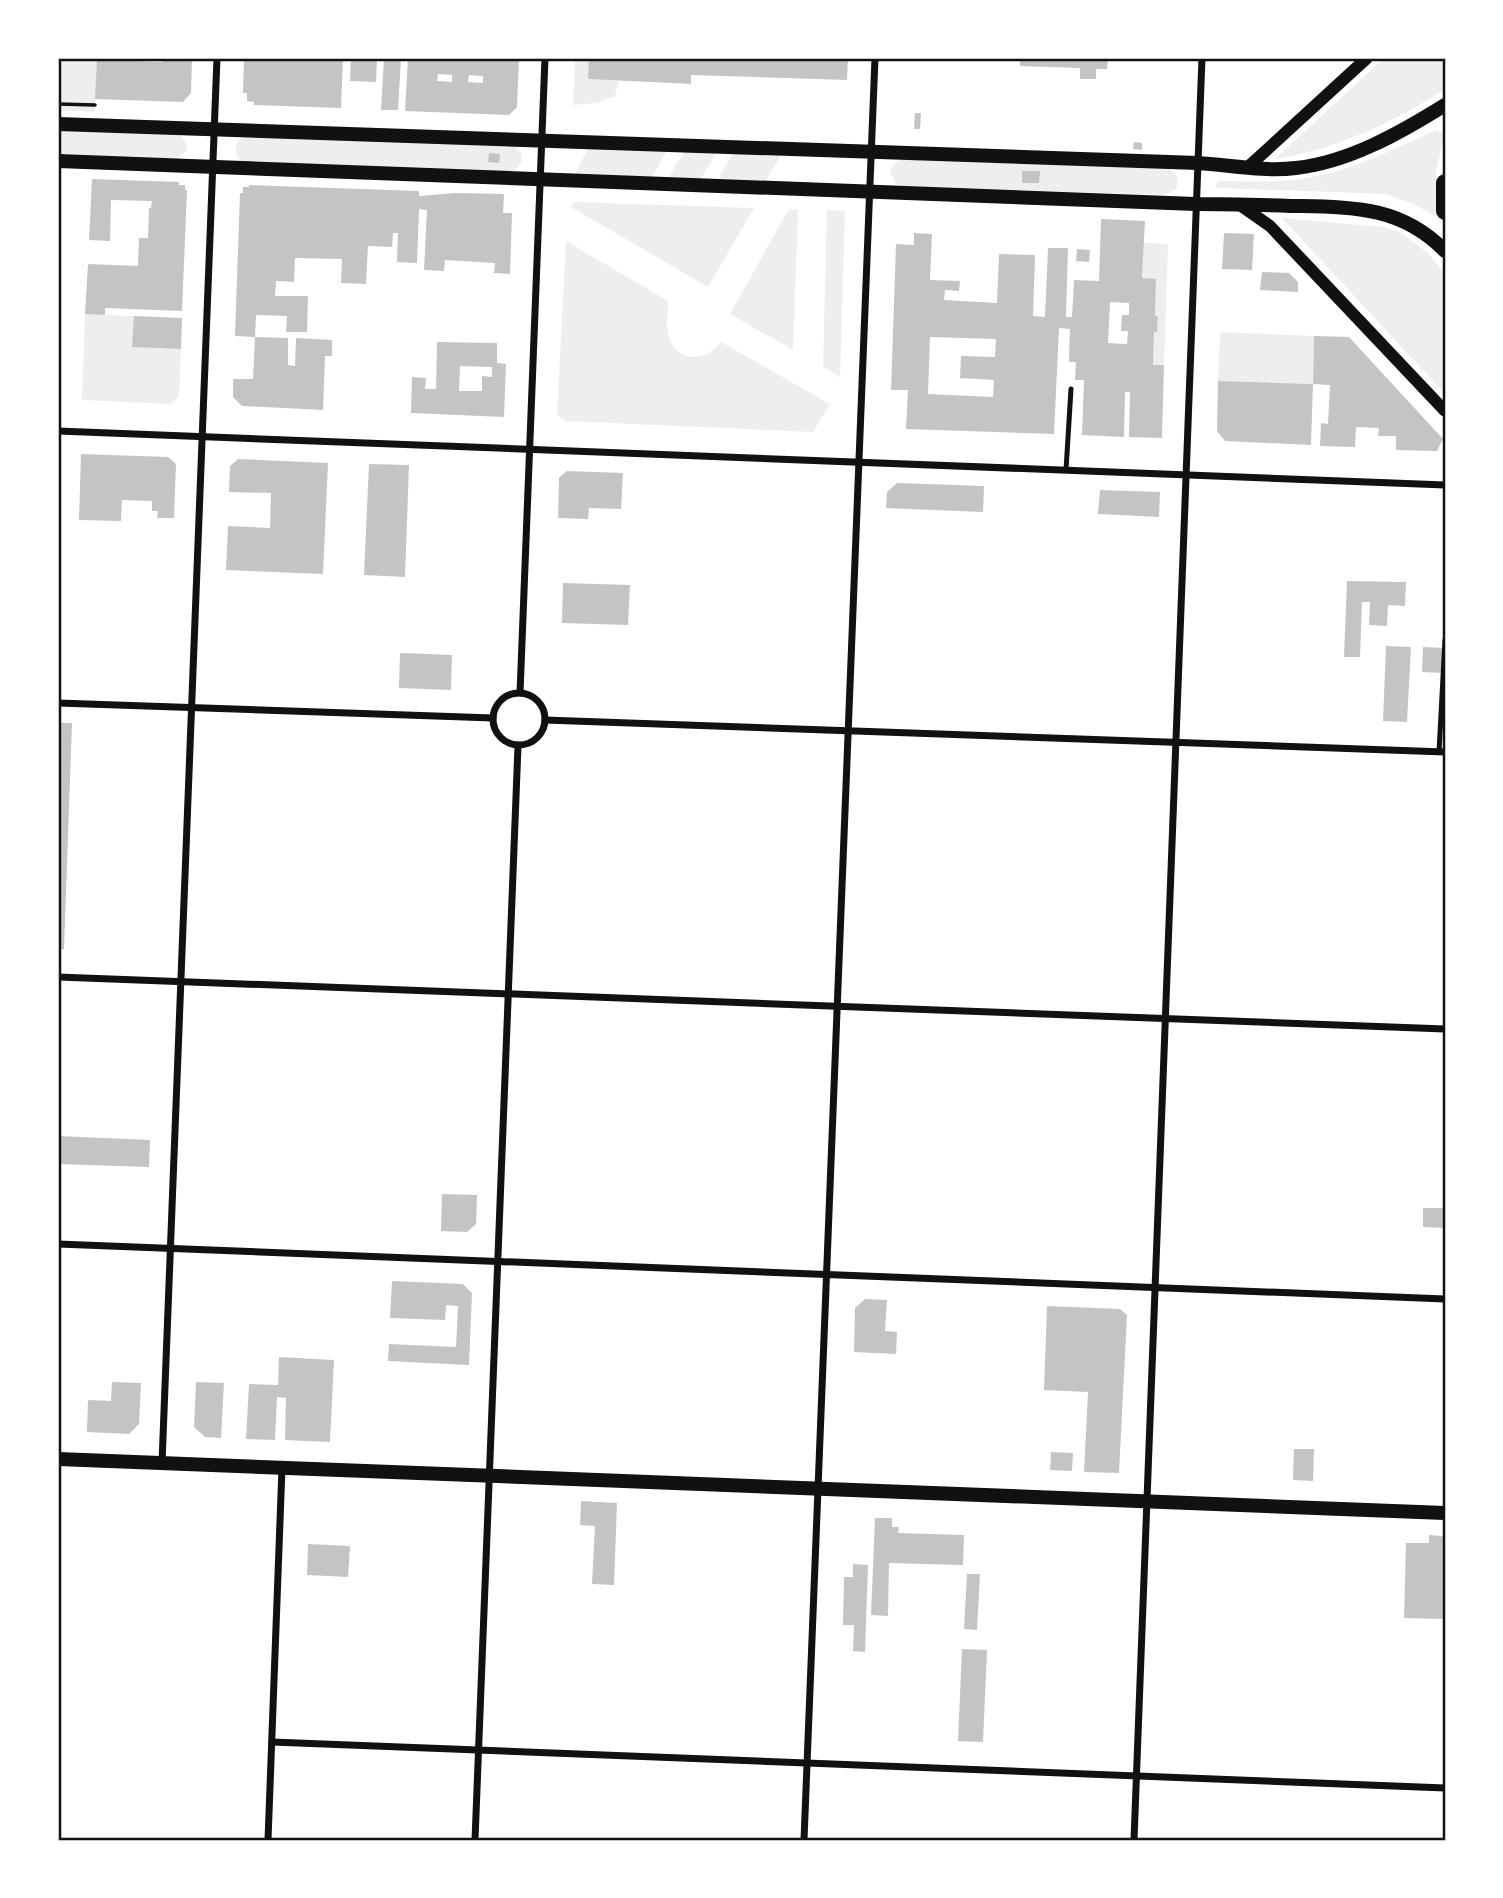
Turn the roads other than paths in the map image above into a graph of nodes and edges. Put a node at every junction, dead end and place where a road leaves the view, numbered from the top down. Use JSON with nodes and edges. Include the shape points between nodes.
{"nodes":[{"id":1,"x":217,"y":58,"type":"edge"},
{"id":2,"x":545,"y":58,"type":"edge"},
{"id":3,"x":874,"y":58,"type":"edge"},
{"id":4,"x":1202,"y":58,"type":"edge"},
{"id":5,"x":1367,"y":58,"type":"edge"},
{"id":6,"x":1445,"y":105,"type":"edge"},
{"id":7,"x":58,"y":124,"type":"edge"},
{"id":8,"x":214,"y":130,"type":"junction"},
{"id":9,"x":541,"y":141,"type":"junction"},
{"id":10,"x":871,"y":152,"type":"junction"},
{"id":11,"x":58,"y":161,"type":"edge"},
{"id":12,"x":1198,"y":163,"type":"junction"},
{"id":13,"x":213,"y":167,"type":"junction"},
{"id":14,"x":1248,"y":167,"type":"junction"},
{"id":15,"x":540,"y":179,"type":"junction"},
{"id":16,"x":1445,"y":183,"type":"edge"},
{"id":17,"x":869,"y":191,"type":"junction"},
{"id":18,"x":1196,"y":204,"type":"junction"},
{"id":19,"x":1239,"y":205,"type":"junction"},
{"id":20,"x":1445,"y":211,"type":"edge"},
{"id":21,"x":1445,"y":251,"type":"edge"},
{"id":22,"x":1071,"y":389,"type":"dead end"},
{"id":23,"x":1445,"y":411,"type":"edge"},
{"id":24,"x":58,"y":431,"type":"edge"},
{"id":25,"x":203,"y":437,"type":"junction"},
{"id":26,"x":529,"y":449,"type":"junction"},
{"id":27,"x":859,"y":462,"type":"junction"},
{"id":28,"x":1066,"y":470,"type":"junction"},
{"id":29,"x":1186,"y":475,"type":"junction"},
{"id":30,"x":1445,"y":485,"type":"edge"},
{"id":31,"x":1445,"y":640,"type":"edge"},
{"id":32,"x":520,"y":693,"type":"junction"},
{"id":33,"x":58,"y":703,"type":"edge"},
{"id":34,"x":192,"y":708,"type":"junction"},
{"id":35,"x":492,"y":718,"type":"junction"},
{"id":36,"x":545,"y":720,"type":"junction"},
{"id":37,"x":848,"y":731,"type":"junction"},
{"id":38,"x":1176,"y":743,"type":"junction"},
{"id":39,"x":518,"y":746,"type":"junction"},
{"id":40,"x":1442,"y":752,"type":"edge"},
{"id":41,"x":58,"y":977,"type":"edge"},
{"id":42,"x":181,"y":981,"type":"junction"},
{"id":43,"x":508,"y":994,"type":"junction"},
{"id":44,"x":837,"y":1006,"type":"junction"},
{"id":45,"x":1165,"y":1018,"type":"junction"},
{"id":46,"x":1445,"y":1029,"type":"edge"},
{"id":47,"x":58,"y":1244,"type":"edge"},
{"id":48,"x":171,"y":1249,"type":"junction"},
{"id":49,"x":498,"y":1262,"type":"junction"},
{"id":50,"x":826,"y":1275,"type":"junction"},
{"id":51,"x":1155,"y":1288,"type":"junction"},
{"id":52,"x":1445,"y":1299,"type":"edge"},
{"id":53,"x":58,"y":1459,"type":"edge"},
{"id":54,"x":163,"y":1463,"type":"junction"},
{"id":55,"x":282,"y":1468,"type":"junction"},
{"id":56,"x":490,"y":1476,"type":"junction"},
{"id":57,"x":818,"y":1489,"type":"junction"},
{"id":58,"x":1147,"y":1502,"type":"junction"},
{"id":59,"x":1445,"y":1513,"type":"edge"},
{"id":60,"x":272,"y":1742,"type":"junction"},
{"id":61,"x":479,"y":1750,"type":"junction"},
{"id":62,"x":807,"y":1763,"type":"junction"},
{"id":63,"x":1136,"y":1776,"type":"junction"},
{"id":64,"x":1445,"y":1788,"type":"edge"},
{"id":65,"x":268,"y":1840,"type":"edge"},
{"id":66,"x":475,"y":1840,"type":"edge"},
{"id":67,"x":804,"y":1840,"type":"edge"},
{"id":68,"x":1134,"y":1840,"type":"edge"}],
"edges":[{"from":1,"to":8,"type":"street"},
{"from":2,"to":9,"type":"street"},
{"from":3,"to":10,"type":"street"},
{"from":4,"to":12,"type":"street"},
{"from":5,"to":14,"type":"street"},
{"from":6,"to":14,"type":"main road","via":[[1336,159],[1295,168]]},
{"from":7,"to":8,"type":"main road"},
{"from":8,"to":9,"type":"main road"},
{"from":8,"to":13,"type":"street"},
{"from":9,"to":10,"type":"main road"},
{"from":9,"to":15,"type":"street"},
{"from":10,"to":12,"type":"main road"},
{"from":10,"to":17,"type":"street"},
{"from":11,"to":13,"type":"main road"},
{"from":12,"to":14,"type":"main road"},
{"from":12,"to":18,"type":"street"},
{"from":13,"to":15,"type":"main road"},
{"from":13,"to":25,"type":"street"},
{"from":15,"to":17,"type":"main road"},
{"from":15,"to":26,"type":"street"},
{"from":16,"to":20,"type":"main road"},
{"from":17,"to":18,"type":"main road"},
{"from":17,"to":27,"type":"street"},
{"from":18,"to":19,"type":"main road"},
{"from":18,"to":29,"type":"street"},
{"from":19,"to":21,"type":"main road","via":[[1370,210],[1408,223]]},
{"from":19,"to":23,"type":"street","via":[[1270,226]]},
{"from":22,"to":28,"type":"lane"},
{"from":24,"to":25,"type":"street"},
{"from":25,"to":26,"type":"street"},
{"from":25,"to":34,"type":"street"},
{"from":26,"to":27,"type":"street"},
{"from":26,"to":32,"type":"street"},
{"from":27,"to":28,"type":"street"},
{"from":27,"to":37,"type":"street"},
{"from":28,"to":29,"type":"street"},
{"from":29,"to":30,"type":"street"},
{"from":29,"to":38,"type":"street"},
{"from":31,"to":40,"type":"lane"},
{"from":32,"to":35,"type":"street","via":[[504,697]]},
{"from":32,"to":36,"type":"street","via":[[541,704]]},
{"from":33,"to":34,"type":"street"},
{"from":34,"to":35,"type":"street"},
{"from":34,"to":42,"type":"street"},
{"from":35,"to":39,"type":"street","via":[[497,734]]},
{"from":36,"to":37,"type":"street"},
{"from":36,"to":39,"type":"street","via":[[540,736]]},
{"from":37,"to":38,"type":"street"},
{"from":37,"to":44,"type":"street"},
{"from":38,"to":40,"type":"street"},
{"from":38,"to":45,"type":"street"},
{"from":39,"to":43,"type":"street"},
{"from":41,"to":42,"type":"street"},
{"from":42,"to":43,"type":"street"},
{"from":42,"to":48,"type":"street"},
{"from":43,"to":44,"type":"street"},
{"from":43,"to":49,"type":"street"},
{"from":44,"to":45,"type":"street"},
{"from":44,"to":50,"type":"street"},
{"from":45,"to":46,"type":"street"},
{"from":45,"to":51,"type":"street"},
{"from":47,"to":48,"type":"street"},
{"from":48,"to":49,"type":"street"},
{"from":48,"to":54,"type":"street"},
{"from":49,"to":50,"type":"street"},
{"from":49,"to":56,"type":"street"},
{"from":50,"to":51,"type":"street"},
{"from":50,"to":57,"type":"street"},
{"from":51,"to":52,"type":"street"},
{"from":51,"to":58,"type":"street"},
{"from":53,"to":54,"type":"main road"},
{"from":54,"to":55,"type":"main road"},
{"from":55,"to":56,"type":"main road"},
{"from":55,"to":60,"type":"street"},
{"from":56,"to":57,"type":"main road"},
{"from":56,"to":61,"type":"street"},
{"from":57,"to":58,"type":"main road"},
{"from":57,"to":62,"type":"street"},
{"from":58,"to":59,"type":"main road"},
{"from":58,"to":63,"type":"street"},
{"from":60,"to":61,"type":"street"},
{"from":60,"to":65,"type":"street"},
{"from":61,"to":62,"type":"street"},
{"from":61,"to":66,"type":"street"},
{"from":62,"to":63,"type":"street"},
{"from":62,"to":67,"type":"street"},
{"from":63,"to":64,"type":"street"},
{"from":63,"to":68,"type":"street"}]}
